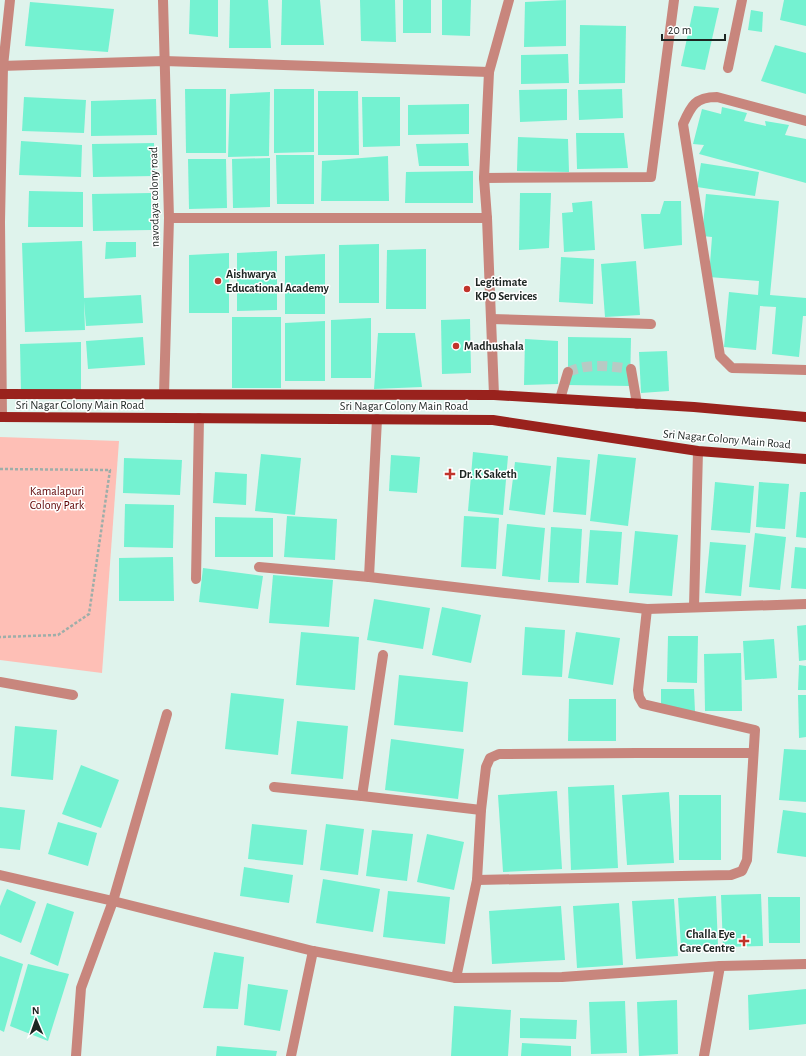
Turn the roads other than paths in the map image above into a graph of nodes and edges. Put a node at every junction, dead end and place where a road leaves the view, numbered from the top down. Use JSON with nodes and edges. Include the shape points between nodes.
{"nodes":[{"id":1,"x":10,"y":0,"type":"edge"},
{"id":2,"x":163,"y":0,"type":"edge"},
{"id":3,"x":509,"y":0,"type":"edge"},
{"id":4,"x":674,"y":0,"type":"edge"},
{"id":5,"x":742,"y":0,"type":"edge"},
{"id":6,"x":164,"y":61,"type":"junction"},
{"id":7,"x":1,"y":66,"type":"edge"},
{"id":8,"x":728,"y":68,"type":"dead end"},
{"id":9,"x":489,"y":72,"type":"junction"},
{"id":10,"x":806,"y":121,"type":"edge"},
{"id":11,"x":484,"y":178,"type":"junction"},
{"id":12,"x":169,"y":218,"type":"junction"},
{"id":13,"x":487,"y":218,"type":"junction"},
{"id":14,"x":0,"y":222,"type":"edge"},
{"id":15,"x":491,"y":319,"type":"junction"},
{"id":16,"x":651,"y":324,"type":"dead end"},
{"id":17,"x":631,"y":369,"type":"dead end"},
{"id":18,"x":806,"y":370,"type":"edge"},
{"id":19,"x":568,"y":372,"type":"dead end"},
{"id":20,"x":0,"y":394,"type":"edge"},
{"id":21,"x":164,"y":394,"type":"junction"},
{"id":22,"x":494,"y":395,"type":"junction"},
{"id":23,"x":560,"y":399,"type":"junction"},
{"id":24,"x":637,"y":404,"type":"junction"},
{"id":25,"x":806,"y":417,"type":"edge"},
{"id":26,"x":1,"y":418,"type":"edge"},
{"id":27,"x":199,"y":418,"type":"junction"},
{"id":28,"x":377,"y":419,"type":"junction"},
{"id":29,"x":698,"y":451,"type":"junction"},
{"id":30,"x":806,"y":459,"type":"edge"},
{"id":31,"x":259,"y":567,"type":"dead end"},
{"id":32,"x":369,"y":577,"type":"junction"},
{"id":33,"x":196,"y":578,"type":"dead end"},
{"id":34,"x":806,"y":604,"type":"edge"},
{"id":35,"x":694,"y":607,"type":"junction"},
{"id":36,"x":647,"y":608,"type":"junction"},
{"id":37,"x":383,"y":655,"type":"dead end"},
{"id":38,"x":0,"y":682,"type":"edge"},
{"id":39,"x":73,"y":695,"type":"dead end"},
{"id":40,"x":167,"y":714,"type":"dead end"},
{"id":41,"x":753,"y":754,"type":"junction"},
{"id":42,"x":274,"y":787,"type":"dead end"},
{"id":43,"x":362,"y":796,"type":"junction"},
{"id":44,"x":481,"y":810,"type":"junction"},
{"id":45,"x":0,"y":875,"type":"edge"},
{"id":46,"x":477,"y":880,"type":"junction"},
{"id":47,"x":113,"y":901,"type":"junction"},
{"id":48,"x":313,"y":951,"type":"junction"},
{"id":49,"x":806,"y":964,"type":"edge"},
{"id":50,"x":720,"y":966,"type":"junction"},
{"id":51,"x":456,"y":978,"type":"junction"},
{"id":52,"x":76,"y":1056,"type":"edge"},
{"id":53,"x":291,"y":1056,"type":"edge"},
{"id":54,"x":704,"y":1056,"type":"edge"}],
"edges":[{"from":1,"to":7,"type":"street"},
{"from":2,"to":6,"type":"street","name":"navodaya colony road"},
{"from":3,"to":9,"type":"street"},
{"from":4,"to":11,"type":"street","via":[[651,177]]},
{"from":5,"to":8,"type":"street"},
{"from":6,"to":7,"type":"street"},
{"from":6,"to":9,"type":"street"},
{"from":6,"to":12,"type":"street","name":"navodaya colony road"},
{"from":7,"to":14,"type":"street"},
{"from":9,"to":11,"type":"street"},
{"from":10,"to":18,"type":"street","via":[[717,97],[706,97],[691,108],[683,124],[720,356],[732,368]]},
{"from":11,"to":13,"type":"street"},
{"from":12,"to":13,"type":"street"},
{"from":12,"to":21,"type":"street","name":"navodaya colony road"},
{"from":13,"to":15,"type":"street"},
{"from":14,"to":20,"type":"street"},
{"from":15,"to":16,"type":"street"},
{"from":15,"to":22,"type":"street"},
{"from":17,"to":24,"type":"street"},
{"from":19,"to":23,"type":"street"},
{"from":20,"to":21,"type":"main road","name":"Sri Nagar Colony Main Road"},
{"from":20,"to":26,"type":"street"},
{"from":21,"to":22,"type":"main road","name":"Sri Nagar Colony Main Road"},
{"from":22,"to":23,"type":"main road","name":"Sri Nagar Colony Main Road"},
{"from":23,"to":24,"type":"main road","name":"Sri Nagar Colony Main Road"},
{"from":24,"to":25,"type":"main road","name":"Sri Nagar Colony Main Road"},
{"from":26,"to":27,"type":"main road","name":"Sri Nagar Colony Main Road"},
{"from":27,"to":28,"type":"main road","name":"Sri Nagar Colony Main Road"},
{"from":27,"to":33,"type":"street"},
{"from":28,"to":29,"type":"main road","name":"Sri Nagar Colony Main Road","via":[[493,420]]},
{"from":28,"to":32,"type":"street"},
{"from":29,"to":30,"type":"main road","name":"Sri Nagar Colony Main Road"},
{"from":29,"to":35,"type":"street"},
{"from":31,"to":32,"type":"street"},
{"from":32,"to":36,"type":"street"},
{"from":34,"to":35,"type":"street"},
{"from":35,"to":36,"type":"street"},
{"from":36,"to":41,"type":"street","via":[[638,690],[643,704],[754,730]]},
{"from":37,"to":43,"type":"street"},
{"from":38,"to":39,"type":"street"},
{"from":40,"to":47,"type":"street"},
{"from":41,"to":44,"type":"street","via":[[499,754],[490,758],[486,767]]},
{"from":41,"to":46,"type":"street","via":[[747,860],[742,871],[731,875]]},
{"from":42,"to":43,"type":"street"},
{"from":43,"to":44,"type":"street"},
{"from":44,"to":46,"type":"street"},
{"from":45,"to":47,"type":"street"},
{"from":46,"to":51,"type":"street"},
{"from":47,"to":48,"type":"street"},
{"from":47,"to":52,"type":"street","via":[[81,988]]},
{"from":48,"to":51,"type":"street"},
{"from":48,"to":53,"type":"street"},
{"from":49,"to":50,"type":"street"},
{"from":50,"to":51,"type":"street","via":[[562,977]]},
{"from":50,"to":54,"type":"street"}]}
